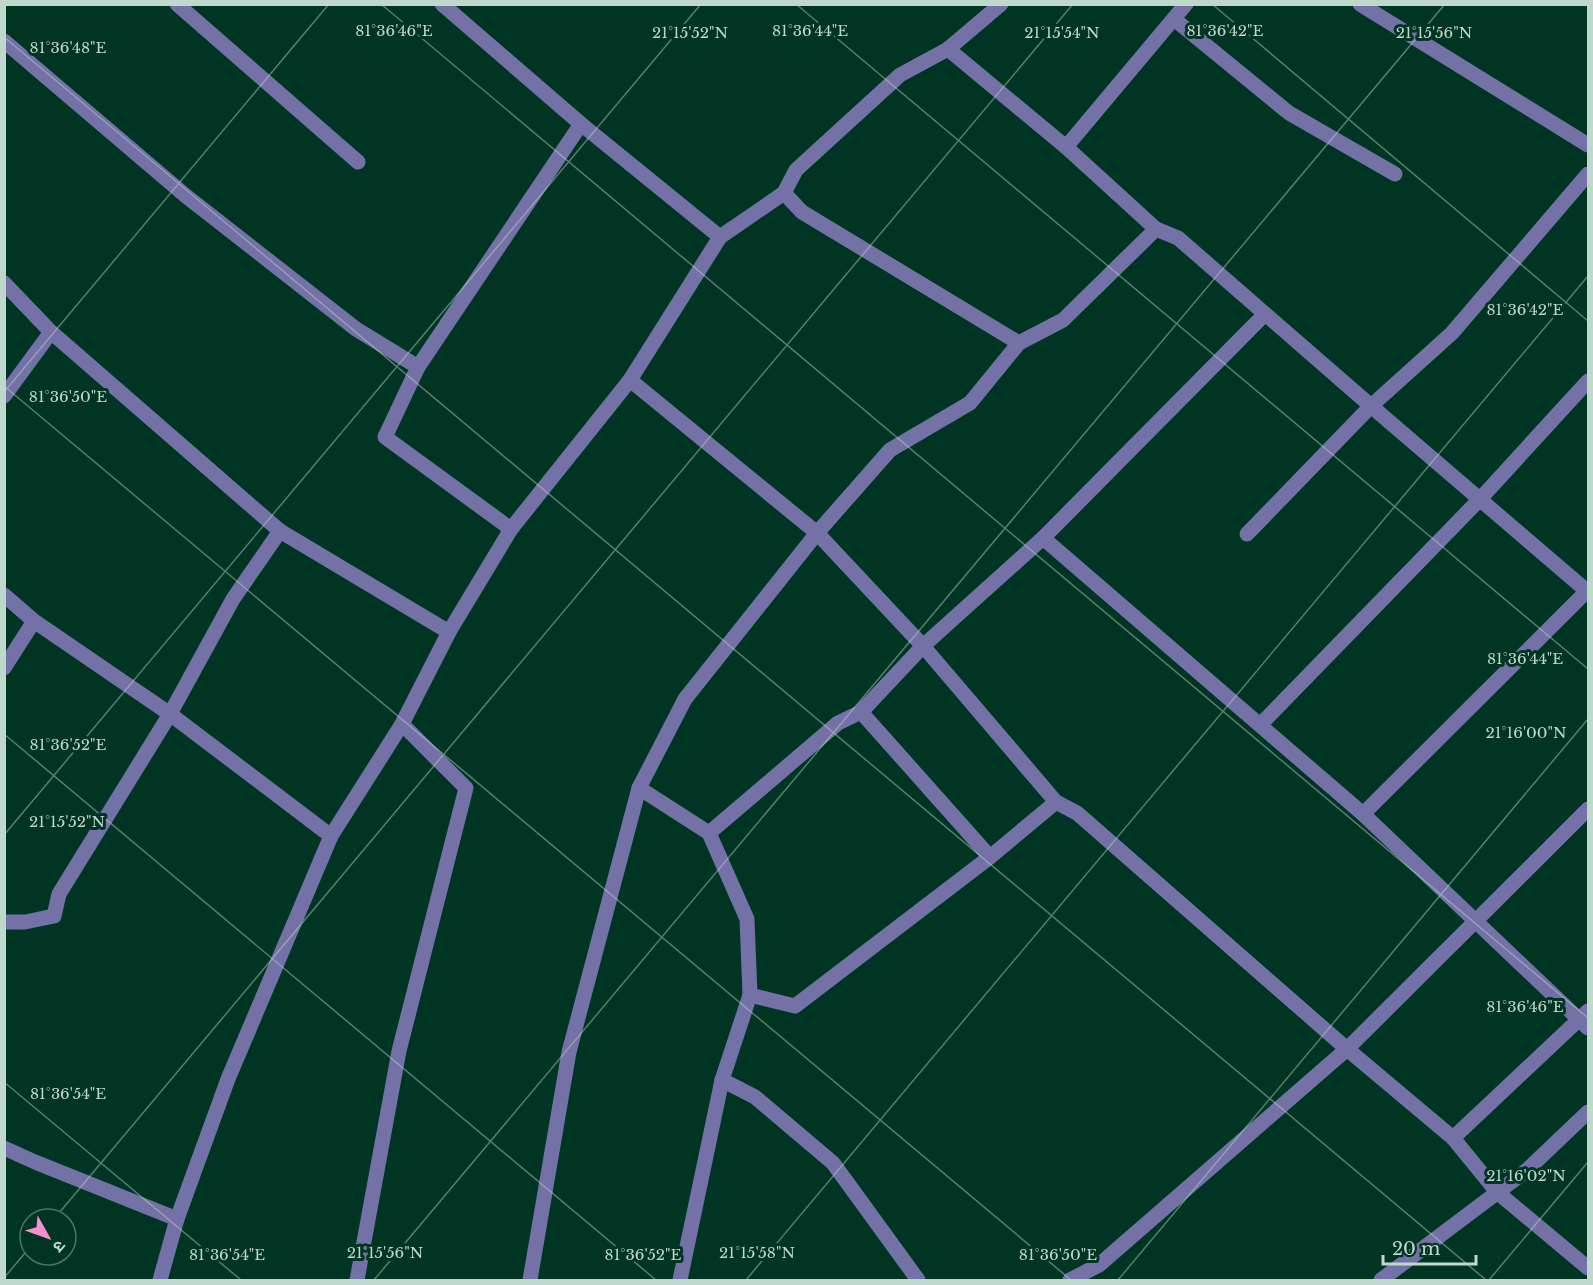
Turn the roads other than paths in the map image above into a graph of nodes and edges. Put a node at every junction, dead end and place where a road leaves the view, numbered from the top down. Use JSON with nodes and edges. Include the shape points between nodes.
{"nodes":[{"id":1,"x":177,"y":4,"type":"edge"},
{"id":2,"x":442,"y":4,"type":"edge"},
{"id":3,"x":1001,"y":4,"type":"edge"},
{"id":4,"x":1186,"y":4,"type":"edge"},
{"id":5,"x":1360,"y":4,"type":"edge"},
{"id":6,"x":1174,"y":19,"type":"junction"},
{"id":7,"x":4,"y":41,"type":"edge"},
{"id":8,"x":948,"y":48,"type":"junction"},
{"id":9,"x":581,"y":124,"type":"junction"},
{"id":10,"x":1588,"y":145,"type":"edge"},
{"id":11,"x":1066,"y":147,"type":"junction"},
{"id":12,"x":358,"y":162,"type":"dead end"},
{"id":13,"x":1395,"y":174,"type":"dead end"},
{"id":14,"x":1588,"y":174,"type":"edge"},
{"id":15,"x":784,"y":193,"type":"junction"},
{"id":16,"x":1156,"y":229,"type":"junction"},
{"id":17,"x":720,"y":237,"type":"junction"},
{"id":18,"x":4,"y":283,"type":"edge"},
{"id":19,"x":1265,"y":314,"type":"junction"},
{"id":20,"x":51,"y":332,"type":"junction"},
{"id":21,"x":1019,"y":343,"type":"junction"},
{"id":22,"x":418,"y":367,"type":"junction"},
{"id":23,"x":630,"y":380,"type":"junction"},
{"id":24,"x":1588,"y":381,"type":"edge"},
{"id":25,"x":4,"y":396,"type":"edge"},
{"id":26,"x":1371,"y":406,"type":"junction"},
{"id":27,"x":1481,"y":498,"type":"junction"},
{"id":28,"x":512,"y":529,"type":"junction"},
{"id":29,"x":280,"y":531,"type":"junction"},
{"id":30,"x":817,"y":533,"type":"junction"},
{"id":31,"x":1247,"y":534,"type":"dead end"},
{"id":32,"x":1043,"y":538,"type":"junction"},
{"id":33,"x":1588,"y":591,"type":"edge"},
{"id":34,"x":4,"y":595,"type":"edge"},
{"id":35,"x":34,"y":621,"type":"junction"},
{"id":36,"x":449,"y":632,"type":"junction"},
{"id":37,"x":923,"y":646,"type":"junction"},
{"id":38,"x":4,"y":668,"type":"edge"},
{"id":39,"x":861,"y":712,"type":"junction"},
{"id":40,"x":170,"y":714,"type":"junction"},
{"id":41,"x":402,"y":724,"type":"junction"},
{"id":42,"x":1261,"y":724,"type":"junction"},
{"id":43,"x":639,"y":788,"type":"junction"},
{"id":44,"x":1056,"y":802,"type":"junction"},
{"id":45,"x":1588,"y":809,"type":"edge"},
{"id":46,"x":1363,"y":814,"type":"junction"},
{"id":47,"x":709,"y":833,"type":"junction"},
{"id":48,"x":331,"y":836,"type":"junction"},
{"id":49,"x":990,"y":857,"type":"junction"},
{"id":50,"x":1475,"y":920,"type":"junction"},
{"id":51,"x":4,"y":922,"type":"edge"},
{"id":52,"x":750,"y":995,"type":"junction"},
{"id":53,"x":1586,"y":1019,"type":"edge"},
{"id":54,"x":1347,"y":1049,"type":"junction"},
{"id":55,"x":722,"y":1080,"type":"junction"},
{"id":56,"x":1588,"y":1112,"type":"edge"},
{"id":57,"x":1453,"y":1138,"type":"junction"},
{"id":58,"x":4,"y":1148,"type":"edge"},
{"id":59,"x":1497,"y":1192,"type":"junction"},
{"id":60,"x":177,"y":1219,"type":"junction"},
{"id":61,"x":1588,"y":1268,"type":"edge"},
{"id":62,"x":160,"y":1281,"type":"edge"},
{"id":63,"x":357,"y":1281,"type":"edge"},
{"id":64,"x":530,"y":1281,"type":"edge"},
{"id":65,"x":680,"y":1281,"type":"edge"},
{"id":66,"x":918,"y":1281,"type":"edge"},
{"id":67,"x":1070,"y":1281,"type":"edge"},
{"id":68,"x":1381,"y":1281,"type":"edge"}],
"edges":[{"from":1,"to":12,"type":"street"},
{"from":2,"to":9,"type":"street"},
{"from":3,"to":8,"type":"street"},
{"from":4,"to":6,"type":"street"},
{"from":5,"to":10,"type":"street"},
{"from":6,"to":11,"type":"street"},
{"from":6,"to":13,"type":"street","via":[[1289,113]]},
{"from":7,"to":22,"type":"street","via":[[196,204],[356,329]]},
{"from":8,"to":11,"type":"street"},
{"from":8,"to":15,"type":"street","via":[[900,75],[796,170]]},
{"from":9,"to":17,"type":"street"},
{"from":9,"to":22,"type":"street"},
{"from":11,"to":16,"type":"street"},
{"from":14,"to":26,"type":"street","via":[[1452,333]]},
{"from":15,"to":17,"type":"street"},
{"from":15,"to":21,"type":"street","via":[[802,212]]},
{"from":16,"to":19,"type":"street","via":[[1178,238]]},
{"from":16,"to":21,"type":"street","via":[[1063,320]]},
{"from":17,"to":23,"type":"street"},
{"from":18,"to":20,"type":"street"},
{"from":19,"to":26,"type":"street"},
{"from":19,"to":32,"type":"street"},
{"from":20,"to":25,"type":"street"},
{"from":20,"to":29,"type":"street"},
{"from":21,"to":30,"type":"street","via":[[970,403],[890,450]]},
{"from":22,"to":28,"type":"street","via":[[385,437]]},
{"from":23,"to":28,"type":"street"},
{"from":23,"to":30,"type":"street"},
{"from":24,"to":27,"type":"street"},
{"from":26,"to":27,"type":"street"},
{"from":26,"to":31,"type":"street"},
{"from":27,"to":33,"type":"street"},
{"from":27,"to":42,"type":"street"},
{"from":28,"to":36,"type":"street"},
{"from":29,"to":36,"type":"street"},
{"from":29,"to":40,"type":"street","via":[[233,599]]},
{"from":30,"to":37,"type":"street"},
{"from":30,"to":43,"type":"street","via":[[685,699]]},
{"from":32,"to":37,"type":"street"},
{"from":32,"to":42,"type":"street"},
{"from":33,"to":46,"type":"street"},
{"from":34,"to":35,"type":"street"},
{"from":35,"to":38,"type":"street"},
{"from":35,"to":40,"type":"street"},
{"from":36,"to":41,"type":"street"},
{"from":37,"to":39,"type":"street"},
{"from":37,"to":44,"type":"street"},
{"from":39,"to":47,"type":"street","via":[[838,723]]},
{"from":39,"to":49,"type":"street"},
{"from":40,"to":48,"type":"street"},
{"from":40,"to":51,"type":"street","via":[[59,894],[54,916]]},
{"from":41,"to":48,"type":"street"},
{"from":41,"to":63,"type":"street","via":[[466,788],[399,1051]]},
{"from":42,"to":46,"type":"street"},
{"from":43,"to":47,"type":"street"},
{"from":43,"to":64,"type":"street","via":[[569,1052]]},
{"from":44,"to":49,"type":"street"},
{"from":44,"to":54,"type":"street","via":[[1077,813]]},
{"from":45,"to":50,"type":"street"},
{"from":46,"to":50,"type":"street"},
{"from":47,"to":52,"type":"street","via":[[747,919]]},
{"from":48,"to":60,"type":"street","via":[[228,1079]]},
{"from":49,"to":52,"type":"street","via":[[795,1006]]},
{"from":50,"to":53,"type":"street"},
{"from":50,"to":54,"type":"street"},
{"from":52,"to":55,"type":"street"},
{"from":53,"to":57,"type":"street"},
{"from":54,"to":57,"type":"street"},
{"from":54,"to":67,"type":"street","via":[[1099,1265]]},
{"from":55,"to":65,"type":"street"},
{"from":55,"to":66,"type":"street","via":[[755,1097],[833,1163]]},
{"from":56,"to":59,"type":"street","via":[[1527,1170]]},
{"from":57,"to":59,"type":"street"},
{"from":58,"to":60,"type":"street"},
{"from":59,"to":61,"type":"street"},
{"from":59,"to":68,"type":"street"},
{"from":60,"to":62,"type":"street"}]}
